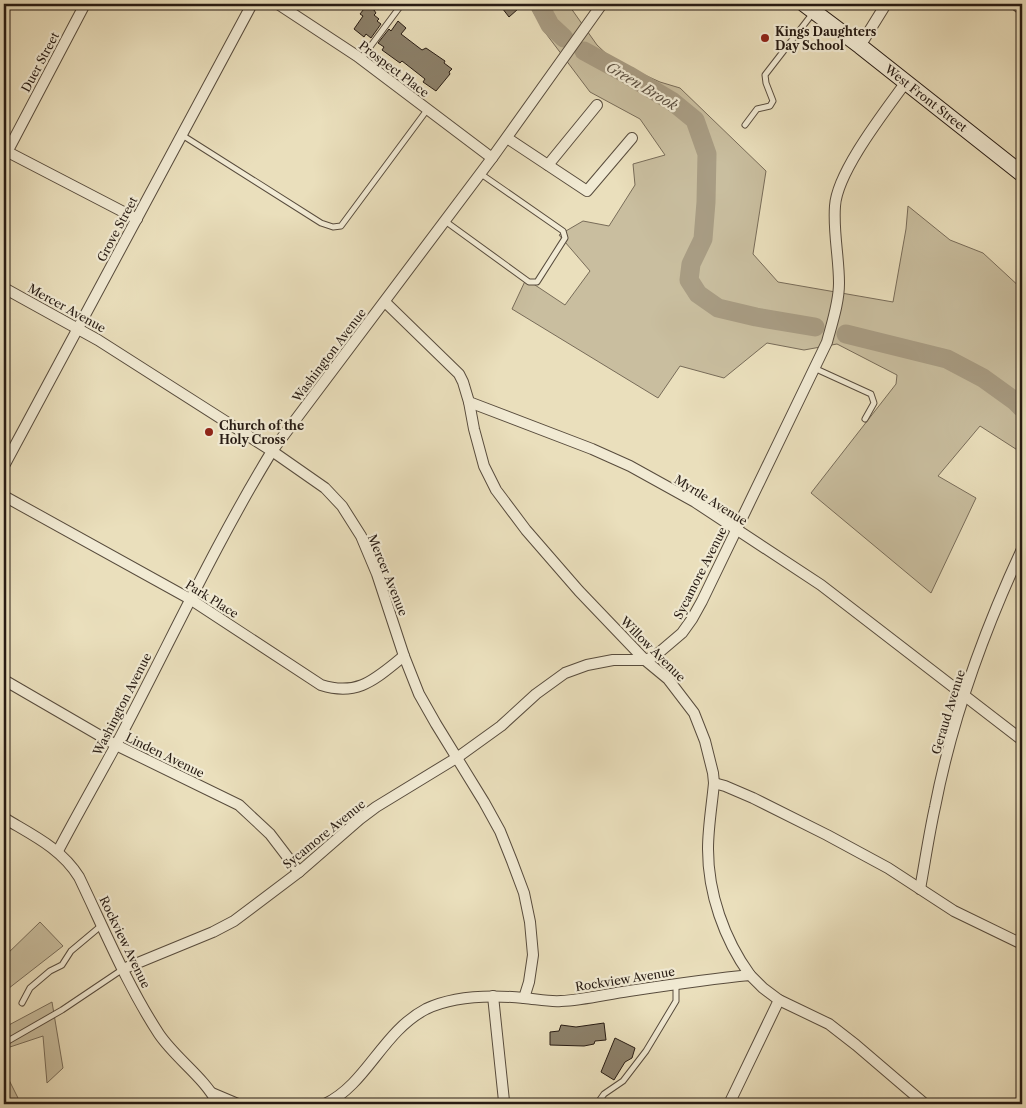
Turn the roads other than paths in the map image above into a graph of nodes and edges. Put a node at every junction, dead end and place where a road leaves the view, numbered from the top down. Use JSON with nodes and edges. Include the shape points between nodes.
{"nodes":[{"id":1,"x":85,"y":4,"type":"edge"},
{"id":2,"x":252,"y":4,"type":"edge"},
{"id":3,"x":278,"y":4,"type":"edge"},
{"id":4,"x":402,"y":4,"type":"edge"},
{"id":5,"x":602,"y":4,"type":"edge"},
{"id":6,"x":886,"y":4,"type":"edge"},
{"id":7,"x":1014,"y":5,"type":"edge"},
{"id":8,"x":810,"y":8,"type":"edge"},
{"id":9,"x":1022,"y":14,"type":"edge"},
{"id":10,"x":860,"y":46,"type":"junction"},
{"id":11,"x":361,"y":59,"type":"junction"},
{"id":12,"x":906,"y":82,"type":"junction"},
{"id":13,"x":597,"y":105,"type":"dead end"},
{"id":14,"x":428,"y":109,"type":"junction"},
{"id":15,"x":745,"y":125,"type":"dead end"},
{"id":16,"x":182,"y":135,"type":"junction"},
{"id":17,"x":507,"y":138,"type":"junction"},
{"id":18,"x":632,"y":138,"type":"dead end"},
{"id":19,"x":5,"y":153,"type":"edge"},
{"id":20,"x":492,"y":158,"type":"junction"},
{"id":21,"x":548,"y":165,"type":"junction"},
{"id":22,"x":481,"y":174,"type":"junction"},
{"id":23,"x":1022,"y":174,"type":"edge"},
{"id":24,"x":137,"y":219,"type":"junction"},
{"id":25,"x":445,"y":222,"type":"junction"},
{"id":26,"x":4,"y":288,"type":"edge"},
{"id":27,"x":385,"y":302,"type":"junction"},
{"id":28,"x":78,"y":329,"type":"junction"},
{"id":29,"x":814,"y":368,"type":"junction"},
{"id":30,"x":469,"y":402,"type":"junction"},
{"id":31,"x":865,"y":419,"type":"dead end"},
{"id":32,"x":272,"y":451,"type":"junction"},
{"id":33,"x":4,"y":462,"type":"edge"},
{"id":34,"x":4,"y":496,"type":"edge"},
{"id":35,"x":736,"y":530,"type":"junction"},
{"id":36,"x":1022,"y":549,"type":"edge"},
{"id":37,"x":190,"y":599,"type":"junction"},
{"id":38,"x":404,"y":656,"type":"junction"},
{"id":39,"x":645,"y":660,"type":"junction"},
{"id":40,"x":4,"y":680,"type":"edge"},
{"id":41,"x":965,"y":697,"type":"junction"},
{"id":42,"x":1022,"y":740,"type":"edge"},
{"id":43,"x":116,"y":745,"type":"junction"},
{"id":44,"x":458,"y":757,"type":"junction"},
{"id":45,"x":714,"y":784,"type":"junction"},
{"id":46,"x":4,"y":818,"type":"edge"},
{"id":47,"x":58,"y":851,"type":"junction"},
{"id":48,"x":299,"y":872,"type":"junction"},
{"id":49,"x":920,"y":889,"type":"junction"},
{"id":50,"x":102,"y":924,"type":"junction"},
{"id":51,"x":1022,"y":944,"type":"edge"},
{"id":52,"x":123,"y":969,"type":"junction"},
{"id":53,"x":750,"y":975,"type":"junction"},
{"id":54,"x":676,"y":983,"type":"junction"},
{"id":55,"x":493,"y":996,"type":"junction"},
{"id":56,"x":524,"y":998,"type":"junction"},
{"id":57,"x":779,"y":1000,"type":"junction"},
{"id":58,"x":22,"y":1003,"type":"dead end"},
{"id":59,"x":8,"y":1042,"type":"dead end"},
{"id":60,"x":212,"y":1092,"type":"junction"},
{"id":61,"x":504,"y":1101,"type":"dead end"},
{"id":62,"x":922,"y":1103,"type":"edge"},
{"id":63,"x":218,"y":1104,"type":"edge"},
{"id":64,"x":238,"y":1104,"type":"edge"},
{"id":65,"x":325,"y":1104,"type":"edge"},
{"id":66,"x":597,"y":1104,"type":"edge"},
{"id":67,"x":729,"y":1104,"type":"edge"}],
"edges":[{"from":1,"to":19,"type":"street","name":"Duer Street"},
{"from":2,"to":16,"type":"street","name":"Grove Street"},
{"from":3,"to":11,"type":"street","name":"Prospect Place"},
{"from":4,"to":11,"type":"lane"},
{"from":5,"to":17,"type":"street","name":"Washington Avenue"},
{"from":6,"to":10,"type":"street"},
{"from":7,"to":9,"type":"lane"},
{"from":8,"to":10,"type":"street","name":"West Front Street"},
{"from":8,"to":15,"type":"lane","via":[[765,75],[773,101],[770,106],[757,109]]},
{"from":10,"to":12,"type":"street","name":"West Front Street"},
{"from":11,"to":14,"type":"street","name":"Prospect Place"},
{"from":12,"to":23,"type":"street","name":"West Front Street"},
{"from":12,"to":29,"type":"street","name":"Sycamore Avenue","via":[[870,133],[837,193],[834,207],[839,283],[827,342]]},
{"from":13,"to":21,"type":"street"},
{"from":14,"to":16,"type":"lane","via":[[341,226],[333,227],[321,223]]},
{"from":14,"to":20,"type":"street","name":"Prospect Place"},
{"from":16,"to":24,"type":"street","name":"Grove Street"},
{"from":17,"to":20,"type":"street","name":"Washington Avenue"},
{"from":17,"to":21,"type":"street"},
{"from":18,"to":21,"type":"street","via":[[587,191]]},
{"from":19,"to":24,"type":"street"},
{"from":20,"to":22,"type":"street","name":"Washington Avenue"},
{"from":22,"to":25,"type":"street","name":"Washington Avenue"},
{"from":22,"to":25,"type":"lane","via":[[563,231],[565,238],[537,282],[529,282]]},
{"from":24,"to":28,"type":"street","name":"Grove Street"},
{"from":25,"to":27,"type":"street","name":"Washington Avenue"},
{"from":26,"to":28,"type":"street","name":"Mercer Avenue"},
{"from":27,"to":30,"type":"street","via":[[459,374]]},
{"from":27,"to":32,"type":"street","name":"Washington Avenue"},
{"from":28,"to":32,"type":"street","name":"Mercer Avenue"},
{"from":28,"to":33,"type":"street","name":"Grove Street"},
{"from":29,"to":31,"type":"lane","via":[[870,394],[874,403]]},
{"from":29,"to":35,"type":"street","name":"Sycamore Avenue"},
{"from":30,"to":35,"type":"street","name":"Myrtle Avenue","via":[[630,466],[695,502]]},
{"from":30,"to":39,"type":"street","name":"Willow Avenue","via":[[484,466],[496,490],[580,592]]},
{"from":32,"to":37,"type":"street","name":"Washington Avenue"},
{"from":32,"to":38,"type":"street","name":"Mercer Avenue","via":[[325,488],[342,506],[361,536],[378,574]]},
{"from":34,"to":37,"type":"street","name":"Park Place"},
{"from":35,"to":39,"type":"street","name":"Sycamore Avenue","via":[[692,619],[682,633],[655,656]]},
{"from":35,"to":41,"type":"street","name":"Myrtle Avenue","via":[[821,585]]},
{"from":36,"to":41,"type":"street","name":"Geraud Avenue","via":[[983,641]]},
{"from":37,"to":38,"type":"street","name":"Park Place","via":[[330,688],[354,689],[370,683]]},
{"from":37,"to":43,"type":"street","name":"Washington Avenue"},
{"from":38,"to":44,"type":"street","name":"Mercer Avenue","via":[[419,694]]},
{"from":39,"to":44,"type":"street","name":"Sycamore Avenue","via":[[614,660],[565,673]]},
{"from":39,"to":45,"type":"street","name":"Willow Avenue","via":[[668,679],[694,713],[706,741]]},
{"from":40,"to":43,"type":"street","name":"Linden Avenue"},
{"from":41,"to":42,"type":"street","name":"Myrtle Avenue"},
{"from":41,"to":49,"type":"street","name":"Geraud Avenue","via":[[935,806]]},
{"from":43,"to":47,"type":"street","name":"Washington Avenue"},
{"from":43,"to":48,"type":"street","name":"Linden Avenue","via":[[239,805],[270,834]]},
{"from":44,"to":48,"type":"street","name":"Sycamore Avenue","via":[[376,807]]},
{"from":44,"to":56,"type":"street","name":"Mercer Avenue","via":[[500,831],[524,893],[533,955]]},
{"from":45,"to":49,"type":"street","via":[[753,798],[819,831]]},
{"from":45,"to":53,"type":"street","name":"Willow Avenue","via":[[709,872],[715,902],[737,958]]},
{"from":46,"to":47,"type":"street","name":"Rockview Avenue"},
{"from":47,"to":50,"type":"street","name":"Rockview Avenue","via":[[72,865]]},
{"from":48,"to":52,"type":"street","name":"Sycamore Avenue","via":[[234,921]]},
{"from":49,"to":51,"type":"street","via":[[954,911]]},
{"from":50,"to":52,"type":"street","name":"Rockview Avenue"},
{"from":50,"to":58,"type":"lane","via":[[72,951],[62,965],[50,970],[30,988]]},
{"from":52,"to":59,"type":"lane"},
{"from":52,"to":60,"type":"street","name":"Rockview Avenue","via":[[160,1036]]},
{"from":53,"to":54,"type":"street","name":"Rockview Avenue"},
{"from":53,"to":57,"type":"street"},
{"from":54,"to":56,"type":"street","name":"Rockview Avenue","via":[[562,1001]]},
{"from":54,"to":66,"type":"lane","via":[[676,1001],[646,1050],[624,1081],[604,1094]]},
{"from":55,"to":56,"type":"street","name":"Rockview Avenue"},
{"from":55,"to":61,"type":"street"},
{"from":55,"to":65,"type":"street","name":"Rockview Avenue","via":[[444,1003],[408,1020],[352,1084]]},
{"from":57,"to":62,"type":"street","via":[[829,1024]]},
{"from":57,"to":67,"type":"street"},
{"from":60,"to":63,"type":"street","name":"Rockview Avenue"},
{"from":60,"to":64,"type":"street","name":"Rockview Avenue"}]}
